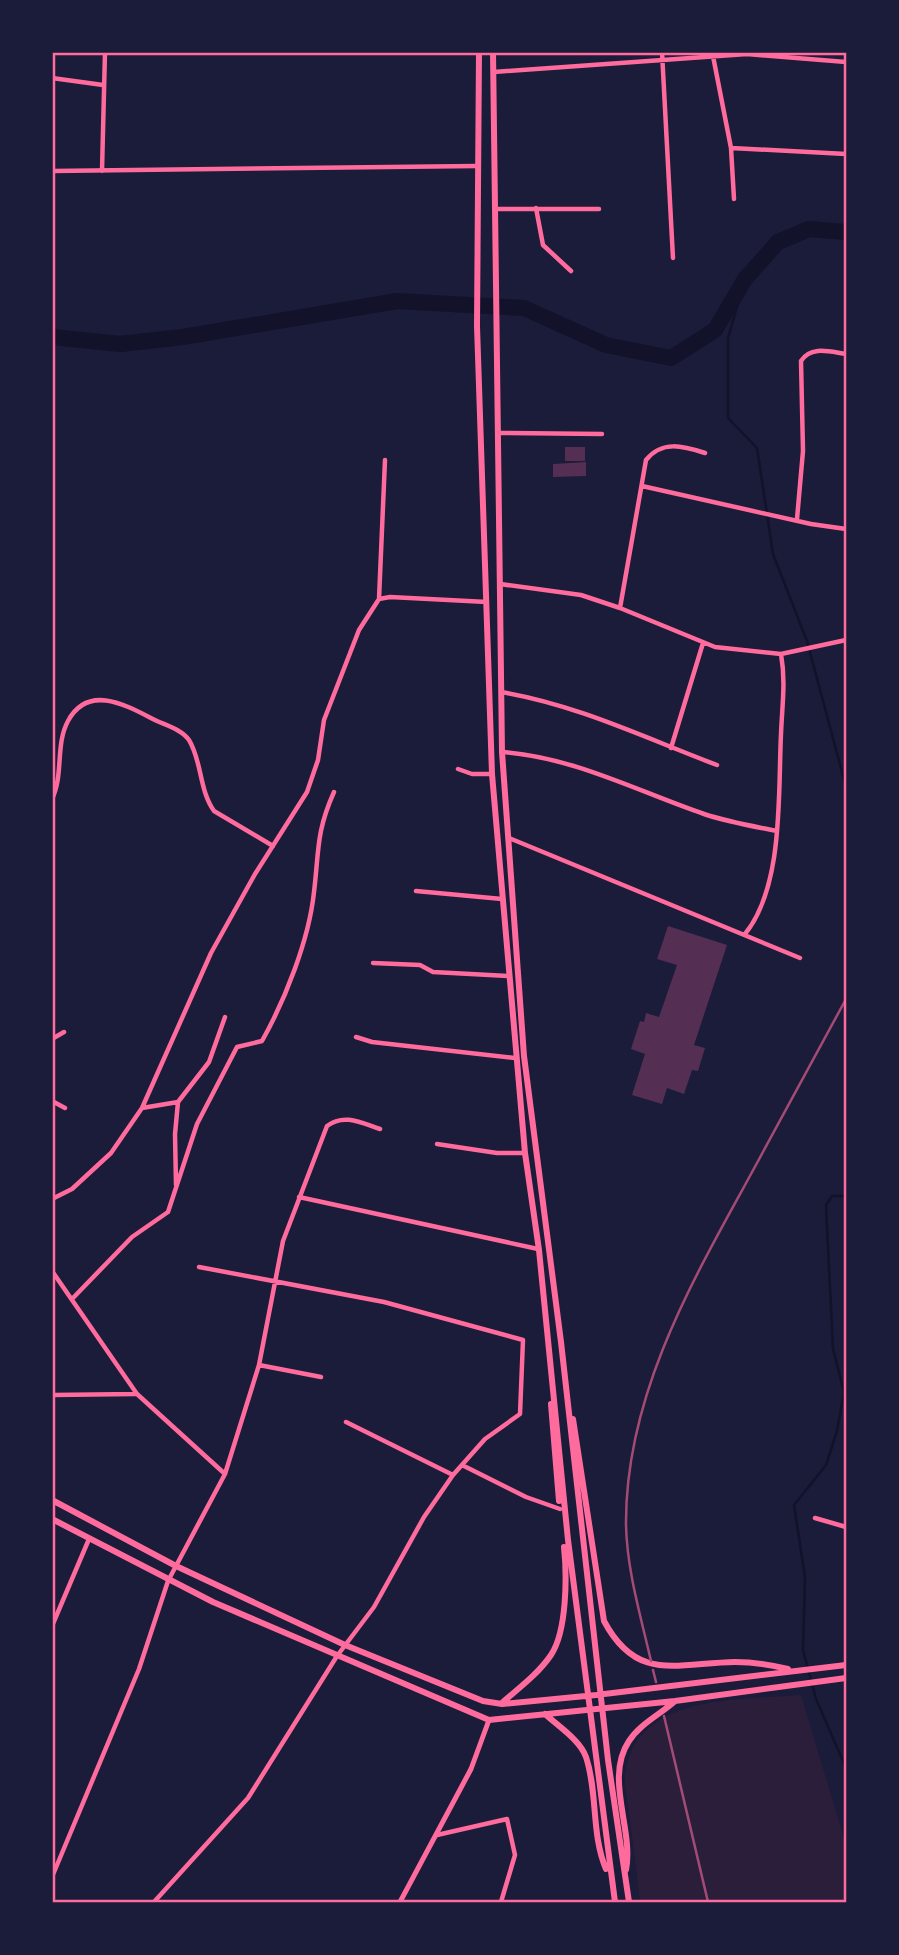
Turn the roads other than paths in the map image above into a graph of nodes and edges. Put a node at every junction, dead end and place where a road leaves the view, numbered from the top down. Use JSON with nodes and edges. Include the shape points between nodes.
{"nodes":[{"id":1,"x":105,"y":52,"type":"edge"},
{"id":2,"x":479,"y":52,"type":"edge"},
{"id":3,"x":493,"y":52,"type":"edge"},
{"id":4,"x":662,"y":52,"type":"edge"},
{"id":5,"x":747,"y":53,"type":"edge"},
{"id":6,"x":713,"y":56,"type":"junction"},
{"id":7,"x":662,"y":59,"type":"junction"},
{"id":8,"x":846,"y":62,"type":"edge"},
{"id":9,"x":494,"y":72,"type":"junction"},
{"id":10,"x":52,"y":78,"type":"edge"},
{"id":11,"x":103,"y":85,"type":"junction"},
{"id":12,"x":731,"y":148,"type":"junction"},
{"id":13,"x":846,"y":154,"type":"edge"},
{"id":14,"x":477,"y":166,"type":"junction"},
{"id":15,"x":52,"y":171,"type":"edge"},
{"id":16,"x":102,"y":171,"type":"junction"},
{"id":17,"x":734,"y":198,"type":"dead end"},
{"id":18,"x":536,"y":208,"type":"junction"},
{"id":19,"x":495,"y":209,"type":"junction"},
{"id":20,"x":598,"y":209,"type":"dead end"},
{"id":21,"x":673,"y":258,"type":"dead end"},
{"id":22,"x":571,"y":271,"type":"dead end"},
{"id":23,"x":846,"y":354,"type":"edge"},
{"id":24,"x":498,"y":433,"type":"junction"},
{"id":25,"x":602,"y":434,"type":"dead end"},
{"id":26,"x":705,"y":453,"type":"dead end"},
{"id":27,"x":385,"y":460,"type":"dead end"},
{"id":28,"x":642,"y":486,"type":"junction"},
{"id":29,"x":797,"y":519,"type":"junction"},
{"id":30,"x":846,"y":528,"type":"edge"},
{"id":31,"x":500,"y":584,"type":"junction"},
{"id":32,"x":379,"y":599,"type":"junction"},
{"id":33,"x":488,"y":602,"type":"junction"},
{"id":34,"x":620,"y":608,"type":"junction"},
{"id":35,"x":846,"y":640,"type":"edge"},
{"id":36,"x":703,"y":643,"type":"junction"},
{"id":37,"x":781,"y":654,"type":"junction"},
{"id":38,"x":501,"y":692,"type":"junction"},
{"id":39,"x":491,"y":725,"type":"junction"},
{"id":40,"x":501,"y":726,"type":"junction"},
{"id":41,"x":671,"y":748,"type":"junction"},
{"id":42,"x":502,"y":752,"type":"junction"},
{"id":43,"x":717,"y":765,"type":"dead end"},
{"id":44,"x":458,"y":769,"type":"dead end"},
{"id":45,"x":492,"y":774,"type":"junction"},
{"id":46,"x":334,"y":792,"type":"dead end"},
{"id":47,"x":52,"y":799,"type":"edge"},
{"id":48,"x":777,"y":831,"type":"junction"},
{"id":49,"x":509,"y":838,"type":"junction"},
{"id":50,"x":273,"y":846,"type":"junction"},
{"id":51,"x":416,"y":891,"type":"dead end"},
{"id":52,"x":502,"y":899,"type":"junction"},
{"id":53,"x":745,"y":934,"type":"junction"},
{"id":54,"x":800,"y":958,"type":"dead end"},
{"id":55,"x":373,"y":963,"type":"dead end"},
{"id":56,"x":508,"y":976,"type":"junction"},
{"id":57,"x":225,"y":1017,"type":"dead end"},
{"id":58,"x":64,"y":1032,"type":"dead end"},
{"id":59,"x":356,"y":1037,"type":"dead end"},
{"id":60,"x":52,"y":1039,"type":"edge"},
{"id":61,"x":515,"y":1058,"type":"junction"},
{"id":62,"x":52,"y":1101,"type":"edge"},
{"id":63,"x":178,"y":1102,"type":"junction"},
{"id":64,"x":65,"y":1108,"type":"dead end"},
{"id":65,"x":142,"y":1108,"type":"junction"},
{"id":66,"x":380,"y":1129,"type":"dead end"},
{"id":67,"x":437,"y":1144,"type":"dead end"},
{"id":68,"x":525,"y":1153,"type":"junction"},
{"id":69,"x":176,"y":1189,"type":"junction"},
{"id":70,"x":299,"y":1197,"type":"junction"},
{"id":71,"x":52,"y":1199,"type":"edge"},
{"id":72,"x":539,"y":1250,"type":"junction"},
{"id":73,"x":199,"y":1267,"type":"dead end"},
{"id":74,"x":52,"y":1271,"type":"edge"},
{"id":75,"x":273,"y":1283,"type":"junction"},
{"id":76,"x":73,"y":1298,"type":"junction"},
{"id":77,"x":259,"y":1365,"type":"junction"},
{"id":78,"x":321,"y":1377,"type":"dead end"},
{"id":79,"x":565,"y":1384,"type":"junction"},
{"id":80,"x":552,"y":1387,"type":"junction"},
{"id":81,"x":137,"y":1394,"type":"junction"},
{"id":82,"x":52,"y":1395,"type":"edge"},
{"id":83,"x":346,"y":1422,"type":"dead end"},
{"id":84,"x":461,"y":1465,"type":"junction"},
{"id":85,"x":225,"y":1474,"type":"junction"},
{"id":86,"x":453,"y":1475,"type":"junction"},
{"id":87,"x":52,"y":1500,"type":"edge"},
{"id":88,"x":560,"y":1508,"type":"junction"},
{"id":89,"x":815,"y":1518,"type":"dead end"},
{"id":90,"x":52,"y":1519,"type":"edge"},
{"id":91,"x":846,"y":1527,"type":"edge"},
{"id":92,"x":89,"y":1539,"type":"junction"},
{"id":93,"x":176,"y":1566,"type":"junction"},
{"id":94,"x":168,"y":1581,"type":"junction"},
{"id":95,"x":52,"y":1626,"type":"edge"},
{"id":96,"x":345,"y":1645,"type":"junction"},
{"id":97,"x":337,"y":1656,"type":"junction"},
{"id":98,"x":846,"y":1665,"type":"edge"},
{"id":99,"x":796,"y":1671,"type":"junction"},
{"id":100,"x":846,"y":1678,"type":"edge"},
{"id":101,"x":675,"y":1701,"type":"junction"},
{"id":102,"x":502,"y":1704,"type":"junction"},
{"id":103,"x":545,"y":1714,"type":"junction"},
{"id":104,"x":489,"y":1720,"type":"junction"},
{"id":105,"x":437,"y":1835,"type":"junction"},
{"id":106,"x":625,"y":1875,"type":"junction"},
{"id":107,"x":52,"y":1877,"type":"edge"},
{"id":108,"x":610,"y":1877,"type":"junction"},
{"id":109,"x":155,"y":1902,"type":"edge"},
{"id":110,"x":400,"y":1902,"type":"edge"},
{"id":111,"x":501,"y":1902,"type":"edge"},
{"id":112,"x":615,"y":1902,"type":"edge"},
{"id":113,"x":629,"y":1902,"type":"edge"}],
"edges":[{"from":1,"to":11,"type":"street"},
{"from":2,"to":14,"type":"main road"},
{"from":3,"to":9,"type":"main road"},
{"from":4,"to":7,"type":"street"},
{"from":5,"to":6,"type":"street"},
{"from":5,"to":8,"type":"street"},
{"from":6,"to":7,"type":"street"},
{"from":6,"to":12,"type":"street"},
{"from":7,"to":9,"type":"street"},
{"from":7,"to":21,"type":"street"},
{"from":9,"to":19,"type":"main road"},
{"from":10,"to":11,"type":"street"},
{"from":11,"to":16,"type":"street"},
{"from":12,"to":13,"type":"street"},
{"from":12,"to":17,"type":"street"},
{"from":14,"to":16,"type":"street"},
{"from":14,"to":33,"type":"main road","via":[[478,378]]},
{"from":15,"to":16,"type":"street"},
{"from":18,"to":19,"type":"street"},
{"from":18,"to":20,"type":"street"},
{"from":18,"to":22,"type":"street","via":[[543,245]]},
{"from":19,"to":24,"type":"main road"},
{"from":23,"to":29,"type":"street","via":[[817,350],[801,361],[803,451]]},
{"from":24,"to":25,"type":"street"},
{"from":24,"to":31,"type":"main road"},
{"from":26,"to":28,"type":"street","via":[[678,446],[657,449],[644,466]]},
{"from":27,"to":32,"type":"street"},
{"from":28,"to":29,"type":"street"},
{"from":28,"to":34,"type":"street"},
{"from":29,"to":30,"type":"street"},
{"from":31,"to":34,"type":"street","via":[[581,595]]},
{"from":31,"to":38,"type":"main road"},
{"from":32,"to":33,"type":"street","via":[[412,596]]},
{"from":32,"to":50,"type":"street","via":[[359,630],[324,720],[311,783]]},
{"from":33,"to":39,"type":"main road"},
{"from":34,"to":36,"type":"street"},
{"from":35,"to":37,"type":"street"},
{"from":36,"to":37,"type":"street"},
{"from":36,"to":41,"type":"street"},
{"from":37,"to":48,"type":"street","via":[[785,694]]},
{"from":38,"to":40,"type":"main road"},
{"from":38,"to":41,"type":"street","via":[[548,700]]},
{"from":39,"to":40,"type":"main road"},
{"from":39,"to":45,"type":"main road"},
{"from":40,"to":42,"type":"main road"},
{"from":41,"to":43,"type":"street"},
{"from":42,"to":48,"type":"street","via":[[551,760],[703,813]]},
{"from":42,"to":49,"type":"main road"},
{"from":44,"to":45,"type":"street"},
{"from":45,"to":52,"type":"main road"},
{"from":46,"to":69,"type":"street","via":[[321,820],[314,894],[280,1008],[262,1041],[237,1047],[197,1124]]},
{"from":47,"to":50,"type":"street","via":[[58,784],[61,735],[70,717],[83,705],[113,699],[182,732],[214,811]]},
{"from":48,"to":53,"type":"street","via":[[762,904]]},
{"from":49,"to":53,"type":"street"},
{"from":49,"to":79,"type":"main road","via":[[524,1056]]},
{"from":50,"to":65,"type":"street","via":[[211,953]]},
{"from":51,"to":52,"type":"street"},
{"from":52,"to":56,"type":"main road"},
{"from":53,"to":54,"type":"street"},
{"from":55,"to":56,"type":"street"},
{"from":56,"to":61,"type":"main road"},
{"from":57,"to":63,"type":"street","via":[[209,1062]]},
{"from":58,"to":60,"type":"street"},
{"from":59,"to":61,"type":"street"},
{"from":61,"to":68,"type":"main road"},
{"from":62,"to":64,"type":"street"},
{"from":63,"to":65,"type":"street"},
{"from":63,"to":69,"type":"street"},
{"from":65,"to":71,"type":"street","via":[[111,1153],[72,1189]]},
{"from":66,"to":70,"type":"street","via":[[350,1119],[327,1126]]},
{"from":67,"to":68,"type":"street"},
{"from":68,"to":72,"type":"main road"},
{"from":69,"to":76,"type":"street","via":[[168,1212],[132,1237]]},
{"from":70,"to":72,"type":"street"},
{"from":70,"to":75,"type":"street"},
{"from":72,"to":80,"type":"main road"},
{"from":73,"to":75,"type":"street"},
{"from":74,"to":76,"type":"street"},
{"from":75,"to":77,"type":"street"},
{"from":75,"to":84,"type":"street","via":[[384,1302],[523,1340],[520,1414],[485,1439]]},
{"from":76,"to":81,"type":"street"},
{"from":77,"to":78,"type":"street"},
{"from":77,"to":85,"type":"street"},
{"from":79,"to":99,"type":"main road","via":[[604,1621],[614,1640],[646,1665],[695,1667],[734,1662]]},
{"from":79,"to":106,"type":"main road"},
{"from":80,"to":88,"type":"main road","via":[[550,1415]]},
{"from":80,"to":108,"type":"main road"},
{"from":81,"to":82,"type":"street"},
{"from":81,"to":85,"type":"street"},
{"from":83,"to":86,"type":"street"},
{"from":84,"to":86,"type":"street"},
{"from":84,"to":88,"type":"street"},
{"from":85,"to":93,"type":"street"},
{"from":86,"to":96,"type":"street","via":[[374,1607]]},
{"from":87,"to":93,"type":"main road"},
{"from":88,"to":102,"type":"main road","via":[[567,1573],[559,1637],[537,1672]]},
{"from":89,"to":91,"type":"street"},
{"from":90,"to":92,"type":"main road"},
{"from":92,"to":94,"type":"main road"},
{"from":92,"to":95,"type":"street"},
{"from":93,"to":94,"type":"street"},
{"from":93,"to":96,"type":"main road"},
{"from":94,"to":97,"type":"main road"},
{"from":94,"to":107,"type":"street","via":[[139,1669]]},
{"from":96,"to":97,"type":"street"},
{"from":96,"to":102,"type":"main road","via":[[457,1692]]},
{"from":97,"to":104,"type":"main road"},
{"from":97,"to":109,"type":"street","via":[[248,1798]]},
{"from":98,"to":99,"type":"main road"},
{"from":99,"to":102,"type":"main road"},
{"from":100,"to":101,"type":"main road"},
{"from":101,"to":103,"type":"main road"},
{"from":101,"to":106,"type":"main road","via":[[638,1731],[623,1752],[620,1777],[629,1855]]},
{"from":103,"to":104,"type":"main road"},
{"from":103,"to":108,"type":"main road","via":[[586,1756],[599,1854]]},
{"from":104,"to":105,"type":"street"},
{"from":105,"to":110,"type":"street"},
{"from":105,"to":111,"type":"street","via":[[507,1819],[516,1856]]},
{"from":106,"to":113,"type":"main road"},
{"from":108,"to":112,"type":"main road"}]}
